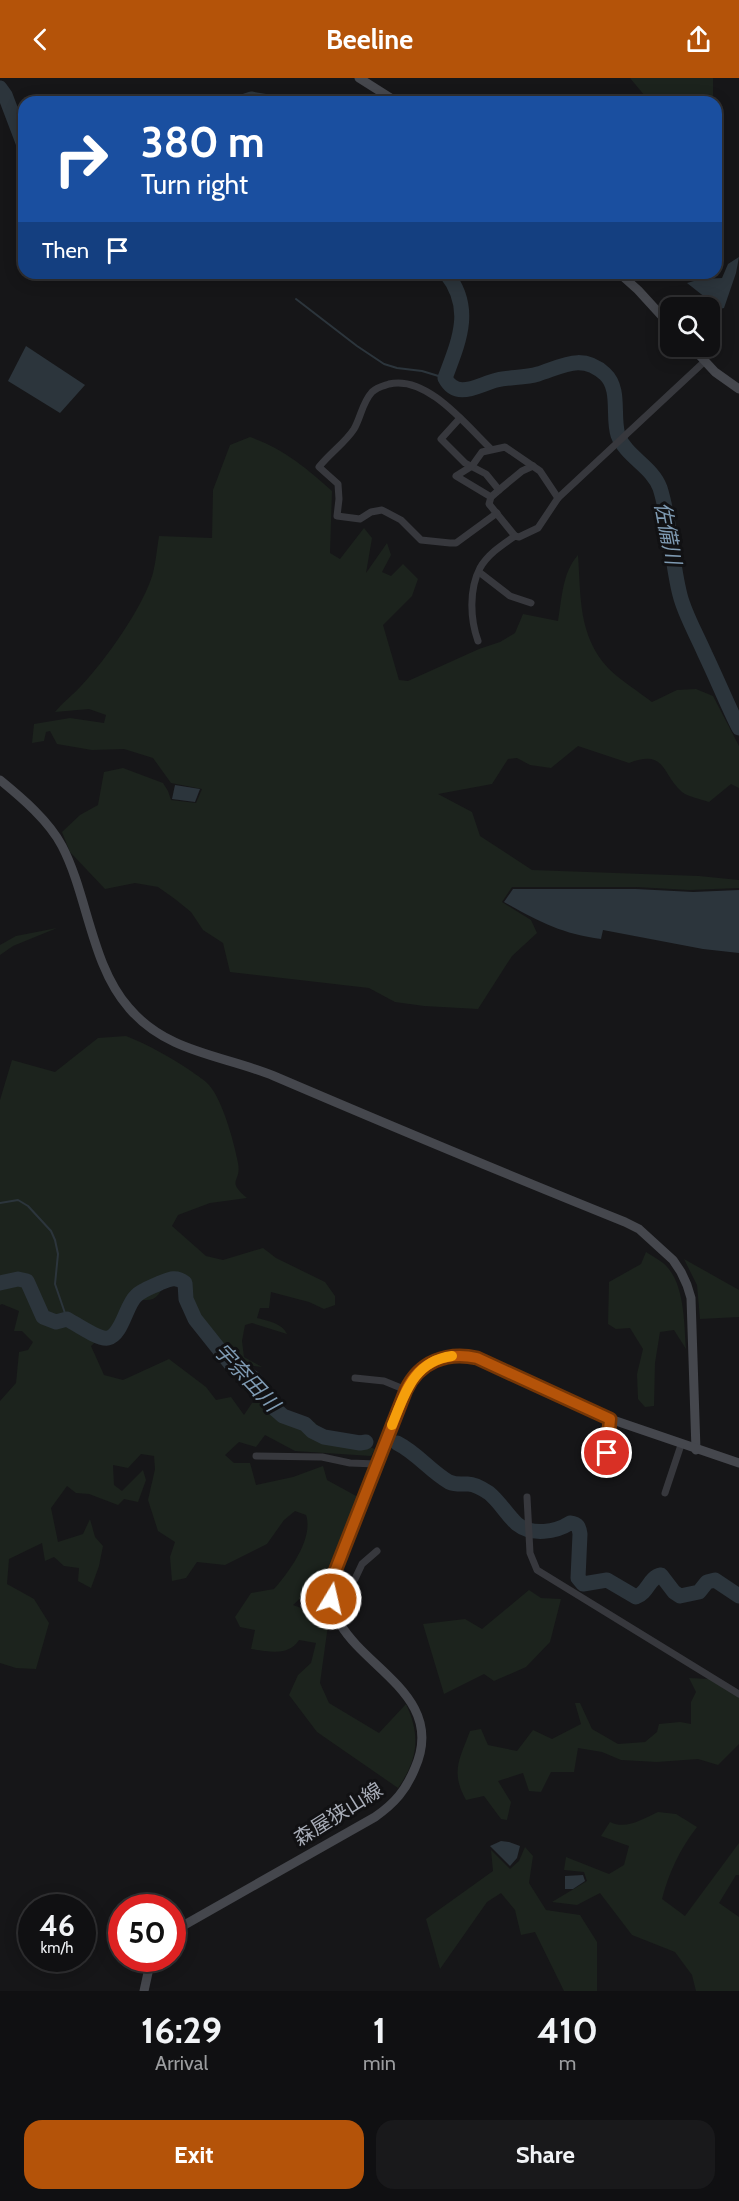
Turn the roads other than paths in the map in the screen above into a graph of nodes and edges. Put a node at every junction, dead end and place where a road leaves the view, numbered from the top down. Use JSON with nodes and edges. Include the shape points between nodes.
{"nodes":[{"id":1,"x":359,"y":78,"type":"edge"},
{"id":2,"x":388,"y":96,"type":"edge"},
{"id":3,"x":625,"y":279,"type":"edge"},
{"id":4,"x":660,"y":314,"type":"edge"},
{"id":5,"x":701,"y":357,"type":"edge"},
{"id":6,"x":705,"y":361,"type":"junction"},
{"id":7,"x":739,"y":389,"type":"edge"},
{"id":8,"x":460,"y":418,"type":"junction"},
{"id":9,"x":491,"y":449,"type":"junction"},
{"id":10,"x":472,"y":466,"type":"junction"},
{"id":11,"x":533,"y":466,"type":"junction"},
{"id":12,"x":499,"y":490,"type":"junction"},
{"id":13,"x":491,"y":497,"type":"junction"},
{"id":14,"x":558,"y":498,"type":"junction"},
{"id":15,"x":497,"y":513,"type":"junction"},
{"id":16,"x":515,"y":536,"type":"junction"},
{"id":17,"x":479,"y":572,"type":"junction"},
{"id":18,"x":531,"y":603,"type":"dead end"},
{"id":19,"x":478,"y":641,"type":"dead end"},
{"id":20,"x":0,"y":780,"type":"edge"},
{"id":21,"x":355,"y":1378,"type":"dead end"},
{"id":22,"x":406,"y":1390,"type":"junction"},
{"id":23,"x":610,"y":1419,"type":"junction"},
{"id":24,"x":681,"y":1445,"type":"junction"},
{"id":25,"x":696,"y":1450,"type":"junction"},
{"id":26,"x":256,"y":1455,"type":"dead end"},
{"id":27,"x":739,"y":1463,"type":"edge"},
{"id":28,"x":376,"y":1464,"type":"junction"},
{"id":29,"x":609,"y":1473,"type":"dead end"},
{"id":30,"x":665,"y":1492,"type":"dead end"},
{"id":31,"x":527,"y":1497,"type":"dead end"},
{"id":32,"x":377,"y":1551,"type":"dead end"},
{"id":33,"x":332,"y":1580,"type":"junction"},
{"id":34,"x":739,"y":1694,"type":"edge"},
{"id":35,"x":186,"y":1924,"type":"edge"},
{"id":36,"x":149,"y":1972,"type":"edge"},
{"id":37,"x":144,"y":1991,"type":"edge"}],
"edges":[{"from":1,"to":2,"type":"main road"},
{"from":3,"to":4,"type":"main road"},
{"from":5,"to":6,"type":"main road"},
{"from":6,"to":7,"type":"main road"},
{"from":6,"to":14,"type":"street"},
{"from":8,"to":9,"type":"street"},
{"from":8,"to":10,"type":"street","via":[[441,439]]},
{"from":8,"to":15,"type":"street","via":[[434,395],[405,383],[379,387],[365,402],[352,432],[319,467],[338,484],[337,516],[360,519],[382,510],[401,520],[421,540],[456,543]]},
{"from":9,"to":10,"type":"street","via":[[482,452]]},
{"from":9,"to":11,"type":"street","via":[[510,449]]},
{"from":10,"to":12,"type":"street","via":[[486,474]]},
{"from":10,"to":13,"type":"street","via":[[456,476]]},
{"from":11,"to":12,"type":"street"},
{"from":11,"to":14,"type":"street"},
{"from":12,"to":13,"type":"street"},
{"from":13,"to":15,"type":"street","via":[[489,504]]},
{"from":14,"to":16,"type":"street","via":[[538,528]]},
{"from":15,"to":16,"type":"street"},
{"from":16,"to":17,"type":"street","via":[[497,549]]},
{"from":17,"to":18,"type":"street","via":[[510,596]]},
{"from":17,"to":19,"type":"street","via":[[471,603]]},
{"from":20,"to":25,"type":"main road","via":[[43,820],[61,843],[114,986],[151,1029],[182,1047],[272,1076],[626,1222],[673,1260],[691,1298]]},
{"from":21,"to":22,"type":"street","via":[[384,1381]]},
{"from":22,"to":23,"type":"main road","name":"森屋狭山線","via":[[418,1372],[431,1363],[447,1357],[470,1357]]},
{"from":22,"to":28,"type":"main road","name":"森屋狭山線"},
{"from":23,"to":24,"type":"main road","name":"森屋狭山線"},
{"from":23,"to":29,"type":"street"},
{"from":24,"to":25,"type":"main road","name":"森屋狭山線"},
{"from":24,"to":30,"type":"street"},
{"from":25,"to":27,"type":"main road","name":"森屋狭山線"},
{"from":26,"to":28,"type":"street"},
{"from":28,"to":33,"type":"main road","name":"森屋狭山線"},
{"from":31,"to":34,"type":"street","via":[[530,1553],[537,1570]]},
{"from":32,"to":33,"type":"street","via":[[338,1595],[338,1582]]},
{"from":33,"to":35,"type":"main road","name":"森屋狭山線","via":[[333,1612],[347,1637],[401,1687],[416,1711],[422,1746],[413,1773],[397,1800],[375,1816]]},
{"from":36,"to":37,"type":"main road"}]}
